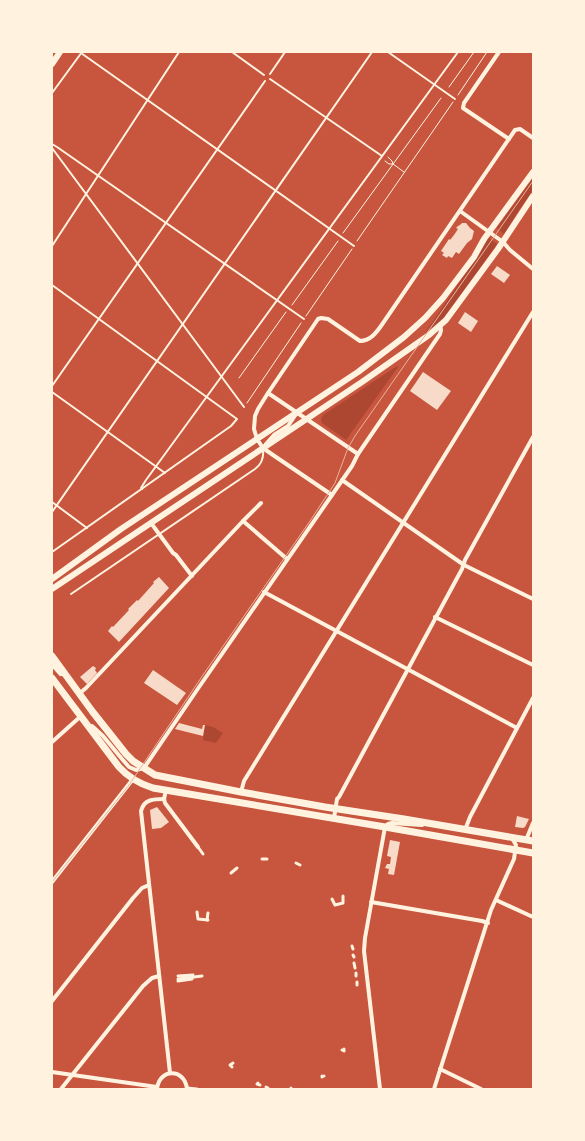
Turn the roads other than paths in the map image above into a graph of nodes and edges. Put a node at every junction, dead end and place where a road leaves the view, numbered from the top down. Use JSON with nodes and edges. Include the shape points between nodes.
{"nodes":[{"id":1,"x":60,"y":52,"type":"edge"},
{"id":2,"x":180,"y":52,"type":"edge"},
{"id":3,"x":232,"y":52,"type":"edge"},
{"id":4,"x":285,"y":52,"type":"edge"},
{"id":5,"x":372,"y":52,"type":"edge"},
{"id":6,"x":388,"y":52,"type":"edge"},
{"id":7,"x":458,"y":52,"type":"edge"},
{"id":8,"x":499,"y":52,"type":"edge"},
{"id":9,"x":82,"y":53,"type":"edge"},
{"id":10,"x":52,"y":64,"type":"edge"},
{"id":11,"x":270,"y":74,"type":"dead end"},
{"id":12,"x":264,"y":75,"type":"dead end"},
{"id":13,"x":270,"y":79,"type":"dead end"},
{"id":14,"x":265,"y":80,"type":"dead end"},
{"id":15,"x":434,"y":85,"type":"junction"},
{"id":16,"x":52,"y":93,"type":"edge"},
{"id":17,"x":455,"y":99,"type":"road end"},
{"id":18,"x":148,"y":100,"type":"junction"},
{"id":19,"x":327,"y":118,"type":"junction"},
{"id":20,"x":533,"y":138,"type":"edge"},
{"id":21,"x":509,"y":139,"type":"junction"},
{"id":22,"x":52,"y":144,"type":"edge"},
{"id":23,"x":52,"y":148,"type":"edge"},
{"id":24,"x":217,"y":150,"type":"junction"},
{"id":25,"x":382,"y":156,"type":"junction"},
{"id":26,"x":533,"y":172,"type":"edge"},
{"id":27,"x":98,"y":175,"type":"junction"},
{"id":28,"x":276,"y":190,"type":"junction"},
{"id":29,"x":86,"y":194,"type":"junction"},
{"id":30,"x":533,"y":196,"type":"edge"},
{"id":31,"x":460,"y":211,"type":"junction"},
{"id":32,"x":166,"y":222,"type":"junction"},
{"id":33,"x":330,"y":228,"type":"junction"},
{"id":34,"x":489,"y":232,"type":"junction"},
{"id":35,"x":503,"y":242,"type":"junction"},
{"id":36,"x":52,"y":246,"type":"edge"},
{"id":37,"x":354,"y":246,"type":"road end"},
{"id":38,"x":138,"y":264,"type":"junction"},
{"id":39,"x":226,"y":264,"type":"junction"},
{"id":40,"x":533,"y":270,"type":"edge"},
{"id":41,"x":52,"y":285,"type":"edge"},
{"id":42,"x":277,"y":300,"type":"junction"},
{"id":43,"x":533,"y":312,"type":"edge"},
{"id":44,"x":99,"y":319,"type":"junction"},
{"id":45,"x":304,"y":319,"type":"road end"},
{"id":46,"x":184,"y":325,"type":"junction"},
{"id":47,"x":440,"y":326,"type":"junction"},
{"id":48,"x":158,"y":362,"type":"junction"},
{"id":49,"x":222,"y":376,"type":"junction"},
{"id":50,"x":52,"y":386,"type":"edge"},
{"id":51,"x":52,"y":392,"type":"edge"},
{"id":52,"x":268,"y":393,"type":"junction"},
{"id":53,"x":206,"y":397,"type":"junction"},
{"id":54,"x":244,"y":407,"type":"road end"},
{"id":55,"x":298,"y":413,"type":"junction"},
{"id":56,"x":306,"y":419,"type":"junction"},
{"id":57,"x":108,"y":432,"type":"junction"},
{"id":58,"x":533,"y":437,"type":"edge"},
{"id":59,"x":257,"y":439,"type":"junction"},
{"id":60,"x":263,"y":448,"type":"junction"},
{"id":61,"x":358,"y":454,"type":"junction"},
{"id":62,"x":156,"y":466,"type":"junction"},
{"id":63,"x":165,"y":473,"type":"junction"},
{"id":64,"x":342,"y":480,"type":"junction"},
{"id":65,"x":142,"y":489,"type":"junction"},
{"id":66,"x":332,"y":495,"type":"junction"},
{"id":67,"x":52,"y":502,"type":"edge"},
{"id":68,"x":261,"y":503,"type":"dead end"},
{"id":69,"x":57,"y":506,"type":"junction"},
{"id":70,"x":52,"y":512,"type":"edge"},
{"id":71,"x":243,"y":521,"type":"junction"},
{"id":72,"x":151,"y":523,"type":"junction"},
{"id":73,"x":403,"y":524,"type":"junction"},
{"id":74,"x":87,"y":528,"type":"junction"},
{"id":75,"x":159,"y":534,"type":"junction"},
{"id":76,"x":52,"y":552,"type":"edge"},
{"id":77,"x":287,"y":559,"type":"junction"},
{"id":78,"x":464,"y":565,"type":"junction"},
{"id":79,"x":192,"y":576,"type":"junction"},
{"id":80,"x":52,"y":579,"type":"edge"},
{"id":81,"x":52,"y":590,"type":"edge"},
{"id":82,"x":264,"y":592,"type":"junction"},
{"id":83,"x":71,"y":594,"type":"dead end"},
{"id":84,"x":533,"y":599,"type":"edge"},
{"id":85,"x":435,"y":617,"type":"junction"},
{"id":86,"x":337,"y":631,"type":"junction"},
{"id":87,"x":52,"y":656,"type":"edge"},
{"id":88,"x":52,"y":663,"type":"edge"},
{"id":89,"x":533,"y":665,"type":"edge"},
{"id":90,"x":408,"y":669,"type":"junction"},
{"id":91,"x":52,"y":678,"type":"edge"},
{"id":92,"x":74,"y":685,"type":"junction"},
{"id":93,"x":80,"y":693,"type":"junction"},
{"id":94,"x":533,"y":698,"type":"edge"},
{"id":95,"x":81,"y":716,"type":"junction"},
{"id":96,"x":517,"y":728,"type":"junction"},
{"id":97,"x":52,"y":742,"type":"edge"},
{"id":98,"x":144,"y":768,"type":"junction"},
{"id":99,"x":133,"y":779,"type":"junction"},
{"id":100,"x":166,"y":790,"type":"junction"},
{"id":101,"x":240,"y":792,"type":"junction"},
{"id":102,"x":164,"y":799,"type":"junction"},
{"id":103,"x":336,"y":809,"type":"junction"},
{"id":104,"x":334,"y":818,"type":"junction"},
{"id":105,"x":533,"y":823,"type":"edge"},
{"id":106,"x":385,"y":827,"type":"junction"},
{"id":107,"x":450,"y":827,"type":"junction"},
{"id":108,"x":465,"y":830,"type":"junction"},
{"id":109,"x":512,"y":838,"type":"junction"},
{"id":110,"x":529,"y":841,"type":"edge"},
{"id":111,"x":198,"y":846,"type":"joint"},
{"id":112,"x":516,"y":850,"type":"junction"},
{"id":113,"x":533,"y":853,"type":"edge"},
{"id":114,"x":203,"y":854,"type":"dead end"},
{"id":115,"x":52,"y":882,"type":"edge"},
{"id":116,"x":149,"y":885,"type":"junction"},
{"id":117,"x":343,"y":896,"type":"dead end"},
{"id":118,"x":332,"y":899,"type":"dead end"},
{"id":119,"x":496,"y":900,"type":"junction"},
{"id":120,"x":372,"y":902,"type":"junction"},
{"id":121,"x":197,"y":912,"type":"dead end"},
{"id":122,"x":208,"y":913,"type":"dead end"},
{"id":123,"x":533,"y":918,"type":"edge"},
{"id":124,"x":488,"y":923,"type":"junction"},
{"id":125,"x":159,"y":976,"type":"junction"},
{"id":126,"x":202,"y":976,"type":"dead end"},
{"id":127,"x":193,"y":977,"type":"dead end"},
{"id":128,"x":52,"y":1001,"type":"edge"},
{"id":129,"x":233,"y":1063,"type":"dead end"},
{"id":130,"x":232,"y":1067,"type":"dead end"},
{"id":131,"x":440,"y":1069,"type":"junction"},
{"id":132,"x":52,"y":1072,"type":"edge"},
{"id":133,"x":170,"y":1073,"type":"junction"},
{"id":134,"x":72,"y":1075,"type":"junction"},
{"id":135,"x":157,"y":1088,"type":"edge"},
{"id":136,"x":61,"y":1089,"type":"edge"},
{"id":137,"x":187,"y":1089,"type":"edge"},
{"id":138,"x":197,"y":1089,"type":"edge"},
{"id":139,"x":380,"y":1089,"type":"edge"},
{"id":140,"x":434,"y":1089,"type":"edge"},
{"id":141,"x":481,"y":1089,"type":"edge"}],
"edges":[{"from":1,"to":10,"type":"main road"},
{"from":2,"to":18,"type":"lane"},
{"from":3,"to":12,"type":"lane"},
{"from":4,"to":11,"type":"lane"},
{"from":5,"to":19,"type":"lane"},
{"from":6,"to":15,"type":"lane"},
{"from":7,"to":15,"type":"lane"},
{"from":8,"to":21,"type":"street","via":[[463,108]]},
{"from":9,"to":16,"type":"lane"},
{"from":9,"to":18,"type":"lane"},
{"from":13,"to":19,"type":"lane"},
{"from":14,"to":24,"type":"lane"},
{"from":15,"to":17,"type":"lane"},
{"from":15,"to":25,"type":"lane"},
{"from":18,"to":24,"type":"lane"},
{"from":18,"to":27,"type":"lane"},
{"from":19,"to":25,"type":"lane"},
{"from":19,"to":28,"type":"lane"},
{"from":20,"to":21,"type":"street","via":[[518,129]]},
{"from":21,"to":31,"type":"street"},
{"from":22,"to":27,"type":"lane"},
{"from":23,"to":29,"type":"lane"},
{"from":24,"to":28,"type":"lane"},
{"from":24,"to":32,"type":"lane"},
{"from":25,"to":33,"type":"lane"},
{"from":26,"to":34,"type":"main road"},
{"from":27,"to":29,"type":"lane"},
{"from":27,"to":32,"type":"lane"},
{"from":28,"to":33,"type":"lane"},
{"from":28,"to":39,"type":"lane"},
{"from":29,"to":36,"type":"lane"},
{"from":29,"to":38,"type":"lane"},
{"from":30,"to":35,"type":"main road"},
{"from":31,"to":34,"type":"street"},
{"from":31,"to":52,"type":"street","via":[[371,337],[366,341],[360,341],[328,319],[322,318],[316,322]]},
{"from":32,"to":38,"type":"lane"},
{"from":32,"to":39,"type":"lane"},
{"from":33,"to":37,"type":"lane"},
{"from":33,"to":42,"type":"lane"},
{"from":34,"to":35,"type":"street"},
{"from":34,"to":55,"type":"main road","via":[[451,288],[414,328],[358,372]]},
{"from":35,"to":40,"type":"street"},
{"from":35,"to":47,"type":"main road"},
{"from":38,"to":44,"type":"lane"},
{"from":38,"to":46,"type":"lane"},
{"from":39,"to":42,"type":"lane"},
{"from":39,"to":46,"type":"lane"},
{"from":41,"to":44,"type":"lane"},
{"from":42,"to":45,"type":"lane"},
{"from":42,"to":49,"type":"lane"},
{"from":43,"to":73,"type":"street"},
{"from":44,"to":48,"type":"lane"},
{"from":44,"to":50,"type":"lane"},
{"from":46,"to":48,"type":"lane"},
{"from":46,"to":49,"type":"lane"},
{"from":47,"to":56,"type":"main road","via":[[399,357]]},
{"from":47,"to":61,"type":"street","via":[[440,334]]},
{"from":48,"to":53,"type":"lane"},
{"from":48,"to":57,"type":"lane"},
{"from":49,"to":53,"type":"lane"},
{"from":49,"to":54,"type":"lane"},
{"from":51,"to":57,"type":"lane"},
{"from":52,"to":55,"type":"street"},
{"from":52,"to":59,"type":"street","via":[[255,416],[254,429]]},
{"from":53,"to":62,"type":"lane"},
{"from":53,"to":63,"type":"lane","via":[[237,419]]},
{"from":55,"to":56,"type":"street"},
{"from":55,"to":59,"type":"main road"},
{"from":55,"to":60,"type":"street","via":[[288,426],[270,439]]},
{"from":56,"to":60,"type":"main road"},
{"from":56,"to":61,"type":"street"},
{"from":57,"to":62,"type":"lane"},
{"from":57,"to":69,"type":"lane"},
{"from":58,"to":78,"type":"street"},
{"from":59,"to":60,"type":"street"},
{"from":59,"to":80,"type":"main road","via":[[120,529]]},
{"from":60,"to":66,"type":"street"},
{"from":60,"to":72,"type":"main road"},
{"from":60,"to":75,"type":"lane","via":[[260,465]]},
{"from":61,"to":64,"type":"street"},
{"from":62,"to":63,"type":"lane"},
{"from":62,"to":65,"type":"lane"},
{"from":63,"to":65,"type":"lane"},
{"from":64,"to":66,"type":"street"},
{"from":64,"to":73,"type":"street"},
{"from":65,"to":74,"type":"lane"},
{"from":66,"to":77,"type":"street"},
{"from":67,"to":69,"type":"lane"},
{"from":68,"to":71,"type":"street"},
{"from":69,"to":70,"type":"lane"},
{"from":69,"to":74,"type":"lane"},
{"from":71,"to":77,"type":"street"},
{"from":71,"to":79,"type":"street"},
{"from":72,"to":75,"type":"street"},
{"from":72,"to":81,"type":"main road"},
{"from":73,"to":78,"type":"street"},
{"from":73,"to":86,"type":"street"},
{"from":74,"to":76,"type":"lane"},
{"from":75,"to":79,"type":"street"},
{"from":75,"to":83,"type":"lane"},
{"from":77,"to":82,"type":"street"},
{"from":78,"to":84,"type":"street"},
{"from":78,"to":85,"type":"street"},
{"from":79,"to":93,"type":"street"},
{"from":82,"to":86,"type":"street"},
{"from":82,"to":98,"type":"street"},
{"from":85,"to":89,"type":"street"},
{"from":85,"to":90,"type":"street"},
{"from":86,"to":90,"type":"street"},
{"from":86,"to":101,"type":"street"},
{"from":87,"to":92,"type":"main road"},
{"from":88,"to":92,"type":"main road"},
{"from":90,"to":96,"type":"street"},
{"from":90,"to":103,"type":"street","via":[[339,796]]},
{"from":91,"to":95,"type":"main road"},
{"from":92,"to":93,"type":"main road"},
{"from":93,"to":98,"type":"main road","via":[[126,754]]},
{"from":94,"to":96,"type":"street"},
{"from":95,"to":97,"type":"street"},
{"from":95,"to":98,"type":"street","via":[[103,736],[129,767],[136,770]]},
{"from":95,"to":99,"type":"main road","via":[[119,767]]},
{"from":96,"to":108,"type":"street"},
{"from":98,"to":101,"type":"main road","via":[[162,777]]},
{"from":99,"to":100,"type":"main road","via":[[144,786]]},
{"from":99,"to":115,"type":"street"},
{"from":100,"to":102,"type":"street"},
{"from":100,"to":104,"type":"main road"},
{"from":101,"to":103,"type":"main road"},
{"from":102,"to":111,"type":"street"},
{"from":102,"to":116,"type":"street","via":[[150,800],[143,804],[141,811]]},
{"from":103,"to":104,"type":"street"},
{"from":103,"to":107,"type":"main road"},
{"from":104,"to":106,"type":"main road"},
{"from":105,"to":110,"type":"street"},
{"from":106,"to":107,"type":"street","via":[[392,822]]},
{"from":106,"to":112,"type":"main road"},
{"from":106,"to":120,"type":"street"},
{"from":107,"to":108,"type":"main road"},
{"from":108,"to":109,"type":"main road"},
{"from":109,"to":110,"type":"main road"},
{"from":109,"to":112,"type":"street"},
{"from":111,"to":114,"type":"street"},
{"from":112,"to":113,"type":"main road"},
{"from":112,"to":119,"type":"street"},
{"from":116,"to":125,"type":"street"},
{"from":116,"to":128,"type":"street","via":[[142,888],[133,898]]},
{"from":117,"to":118,"type":"street","via":[[343,903],[334,905]]},
{"from":119,"to":123,"type":"street"},
{"from":119,"to":124,"type":"street"},
{"from":120,"to":124,"type":"street"},
{"from":120,"to":139,"type":"street","via":[[364,951]]},
{"from":121,"to":122,"type":"street","via":[[198,919],[207,920]]},
{"from":124,"to":131,"type":"street"},
{"from":125,"to":133,"type":"street"},
{"from":125,"to":134,"type":"street","via":[[152,978],[143,986]]},
{"from":126,"to":127,"type":"street","via":[[178,978]]},
{"from":129,"to":130,"type":"street","via":[[230,1065]]},
{"from":131,"to":140,"type":"street"},
{"from":131,"to":141,"type":"street"},
{"from":132,"to":134,"type":"street"},
{"from":133,"to":135,"type":"street","via":[[161,1078]]},
{"from":133,"to":137,"type":"street","via":[[184,1079]]},
{"from":134,"to":135,"type":"street"},
{"from":134,"to":136,"type":"street"},
{"from":137,"to":138,"type":"street"}]}
